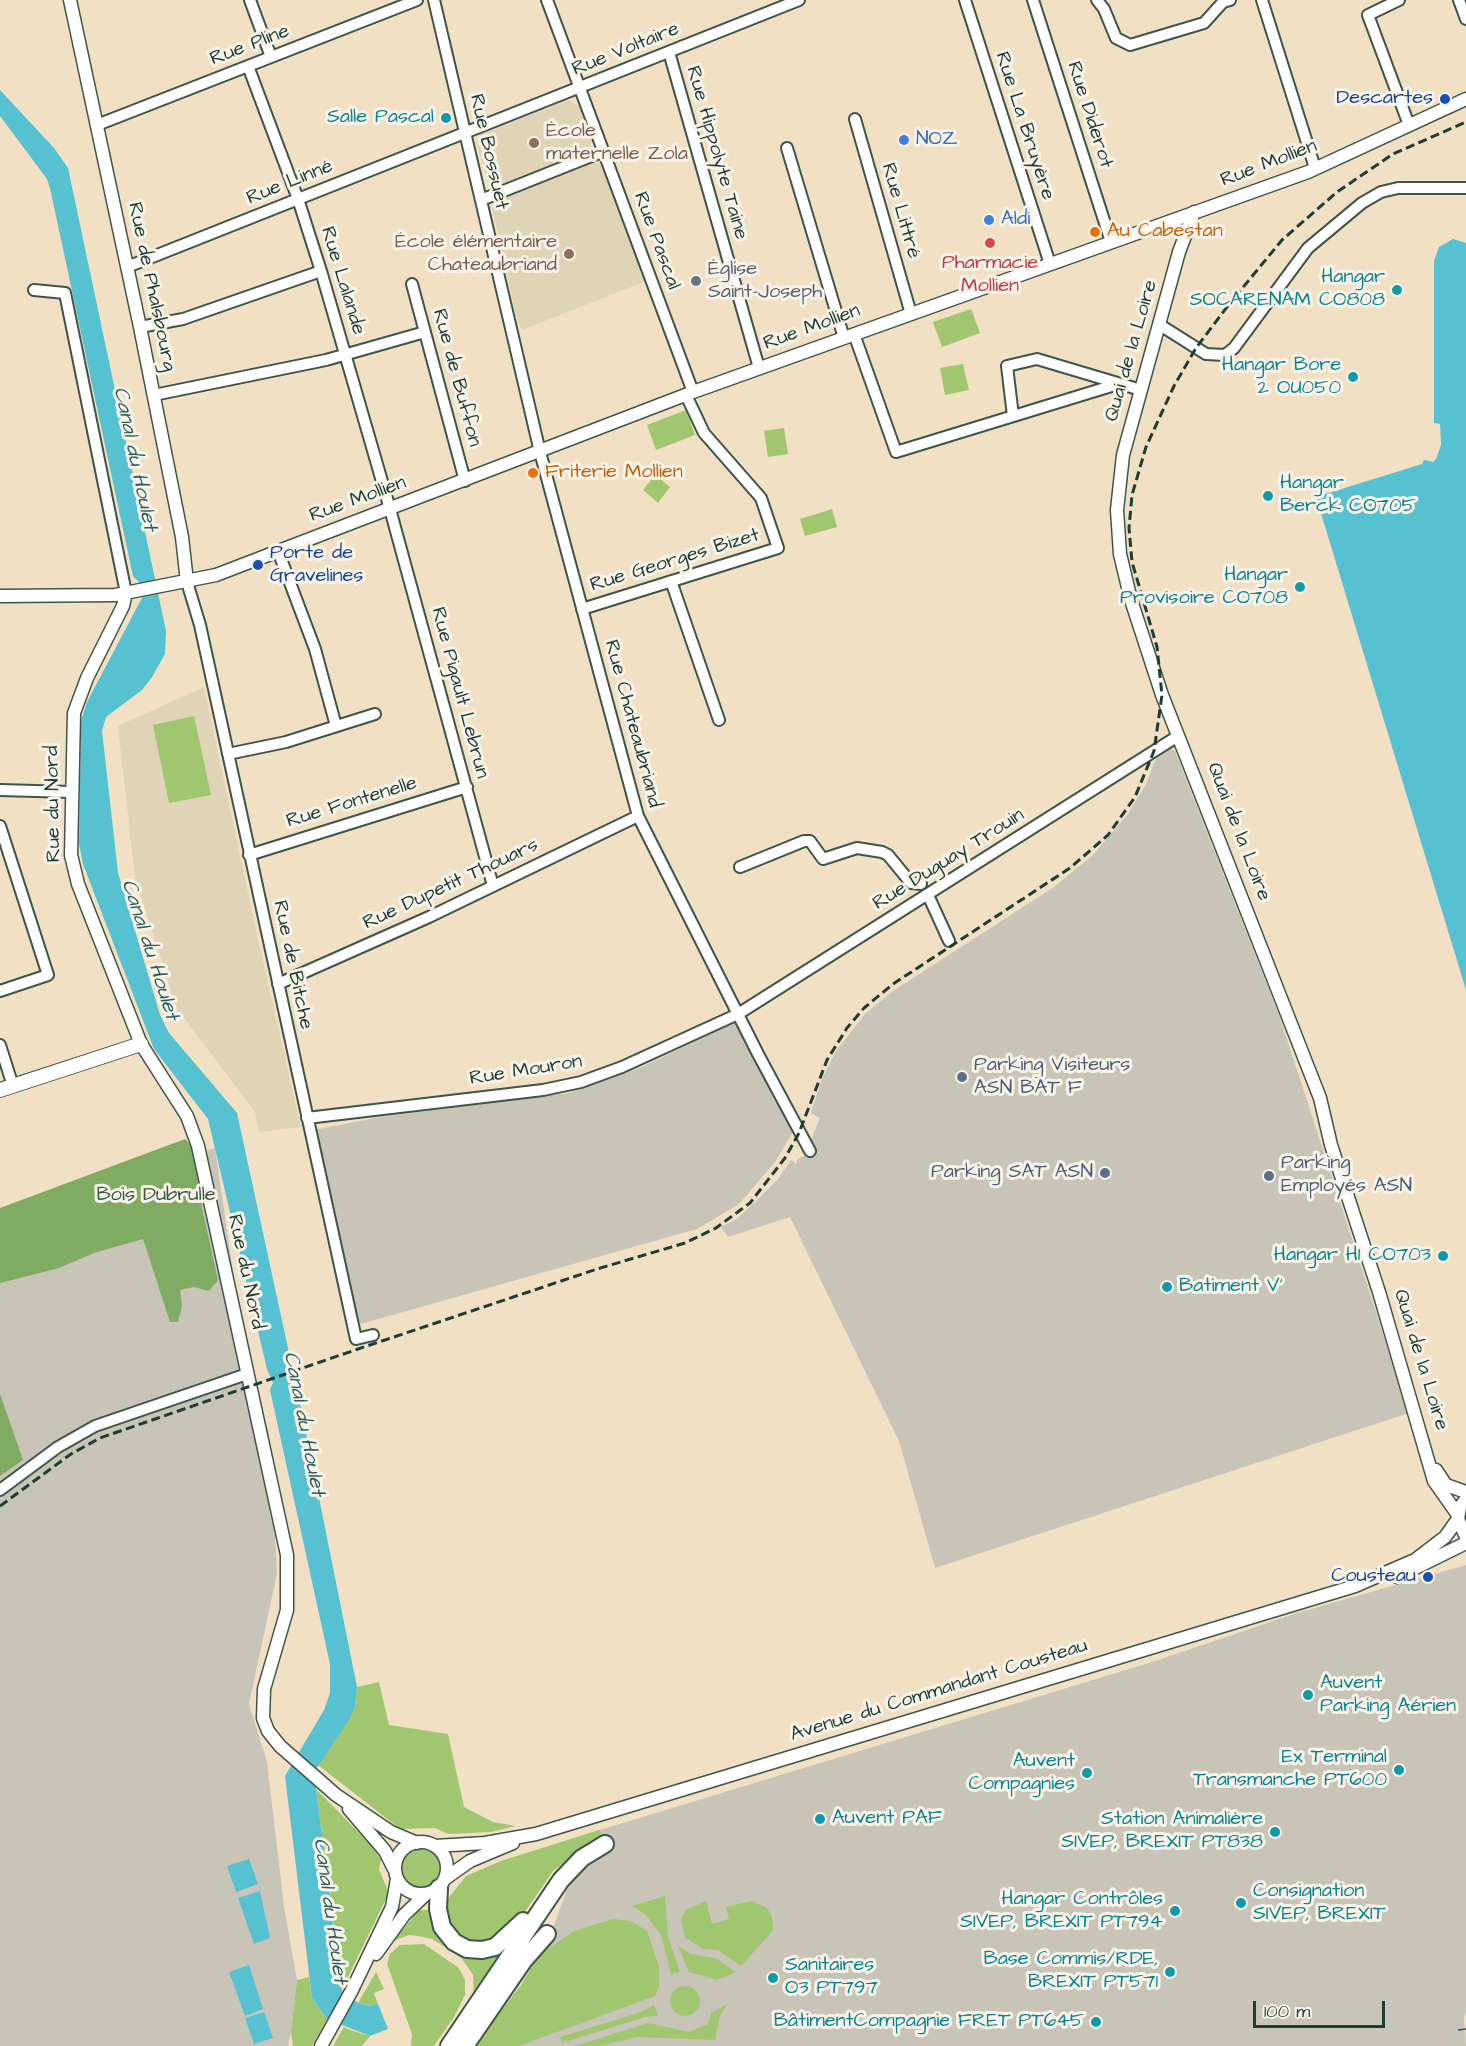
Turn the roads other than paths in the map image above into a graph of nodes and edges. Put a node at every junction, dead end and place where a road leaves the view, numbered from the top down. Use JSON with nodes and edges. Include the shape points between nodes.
{"nodes":[{"id":1,"x":70,"y":0,"type":"edge"},
{"id":2,"x":250,"y":0,"type":"edge"},
{"id":3,"x":417,"y":0,"type":"edge"},
{"id":4,"x":434,"y":0,"type":"edge"},
{"id":5,"x":547,"y":0,"type":"edge"},
{"id":6,"x":799,"y":0,"type":"edge"},
{"id":7,"x":965,"y":0,"type":"edge"},
{"id":8,"x":1033,"y":0,"type":"edge"},
{"id":9,"x":1097,"y":0,"type":"edge"},
{"id":10,"x":1230,"y":0,"type":"edge"},
{"id":11,"x":1262,"y":0,"type":"edge"},
{"id":12,"x":1400,"y":0,"type":"edge"},
{"id":13,"x":1459,"y":0,"type":"edge"},
{"id":14,"x":1466,"y":19,"type":"edge"},
{"id":15,"x":669,"y":52,"type":"junction"},
{"id":16,"x":271,"y":57,"type":"junction"},
{"id":17,"x":248,"y":66,"type":"junction"},
{"id":18,"x":579,"y":87,"type":"junction"},
{"id":19,"x":1466,"y":99,"type":"edge"},
{"id":20,"x":855,"y":119,"type":"dead end"},
{"id":21,"x":97,"y":125,"type":"junction"},
{"id":22,"x":1409,"y":125,"type":"junction"},
{"id":23,"x":466,"y":133,"type":"junction"},
{"id":24,"x":787,"y":148,"type":"dead end"},
{"id":25,"x":604,"y":151,"type":"junction"},
{"id":26,"x":1315,"y":168,"type":"junction"},
{"id":27,"x":1466,"y":188,"type":"edge"},
{"id":28,"x":298,"y":199,"type":"junction"},
{"id":29,"x":480,"y":200,"type":"junction"},
{"id":30,"x":1194,"y":212,"type":"junction"},
{"id":31,"x":1111,"y":242,"type":"junction"},
{"id":32,"x":1050,"y":264,"type":"junction"},
{"id":33,"x":127,"y":267,"type":"junction"},
{"id":34,"x":321,"y":271,"type":"junction"},
{"id":35,"x":412,"y":284,"type":"dead end"},
{"id":36,"x":34,"y":290,"type":"dead end"},
{"id":37,"x":911,"y":314,"type":"junction"},
{"id":38,"x":1160,"y":325,"type":"junction"},
{"id":39,"x":140,"y":327,"type":"junction"},
{"id":40,"x":425,"y":332,"type":"junction"},
{"id":41,"x":849,"y":336,"type":"junction"},
{"id":42,"x":345,"y":355,"type":"junction"},
{"id":43,"x":759,"y":368,"type":"junction"},
{"id":44,"x":1118,"y":384,"type":"junction"},
{"id":45,"x":1141,"y":390,"type":"junction"},
{"id":46,"x":690,"y":394,"type":"junction"},
{"id":47,"x":154,"y":395,"type":"junction"},
{"id":48,"x":1013,"y":416,"type":"junction"},
{"id":49,"x":540,"y":452,"type":"junction"},
{"id":50,"x":465,"y":481,"type":"junction"},
{"id":51,"x":390,"y":509,"type":"junction"},
{"id":52,"x":278,"y":551,"type":"junction"},
{"id":53,"x":671,"y":581,"type":"junction"},
{"id":54,"x":187,"y":582,"type":"junction"},
{"id":55,"x":126,"y":593,"type":"junction"},
{"id":56,"x":0,"y":596,"type":"edge"},
{"id":57,"x":582,"y":609,"type":"junction"},
{"id":58,"x":375,"y":714,"type":"dead end"},
{"id":59,"x":719,"y":720,"type":"dead end"},
{"id":60,"x":336,"y":726,"type":"junction"},
{"id":61,"x":1178,"y":736,"type":"junction"},
{"id":62,"x":228,"y":754,"type":"junction"},
{"id":63,"x":467,"y":787,"type":"junction"},
{"id":64,"x":0,"y":790,"type":"edge"},
{"id":65,"x":71,"y":792,"type":"junction"},
{"id":66,"x":638,"y":816,"type":"junction"},
{"id":67,"x":0,"y":826,"type":"edge"},
{"id":68,"x":249,"y":855,"type":"junction"},
{"id":69,"x":740,"y":867,"type":"dead end"},
{"id":70,"x":921,"y":884,"type":"dead end"},
{"id":71,"x":493,"y":886,"type":"junction"},
{"id":72,"x":928,"y":895,"type":"junction"},
{"id":73,"x":949,"y":941,"type":"dead end"},
{"id":74,"x":278,"y":984,"type":"junction"},
{"id":75,"x":0,"y":991,"type":"edge"},
{"id":76,"x":738,"y":1014,"type":"junction"},
{"id":77,"x":141,"y":1044,"type":"junction"},
{"id":78,"x":0,"y":1045,"type":"edge"},
{"id":79,"x":7,"y":1088,"type":"edge"},
{"id":80,"x":307,"y":1119,"type":"junction"},
{"id":81,"x":810,"y":1151,"type":"dead end"},
{"id":82,"x":373,"y":1335,"type":"dead end"},
{"id":83,"x":247,"y":1374,"type":"junction"},
{"id":84,"x":1430,"y":1458,"type":"junction"},
{"id":85,"x":0,"y":1490,"type":"edge"},
{"id":86,"x":1466,"y":1492,"type":"edge"},
{"id":87,"x":1466,"y":1499,"type":"edge"},
{"id":88,"x":1458,"y":1517,"type":"junction"},
{"id":89,"x":1466,"y":1537,"type":"edge"},
{"id":90,"x":1466,"y":1543,"type":"edge"},
{"id":91,"x":1355,"y":1586,"type":"junction"},
{"id":92,"x":336,"y":1794,"type":"junction"},
{"id":93,"x":536,"y":1834,"type":"junction"},
{"id":94,"x":417,"y":1843,"type":"junction"},
{"id":95,"x":435,"y":1846,"type":"junction"},
{"id":96,"x":396,"y":1875,"type":"junction"},
{"id":97,"x":437,"y":1887,"type":"junction"},
{"id":98,"x":547,"y":1934,"type":"dead end"},
{"id":99,"x":352,"y":1990,"type":"junction"},
{"id":100,"x":321,"y":2046,"type":"edge"},
{"id":101,"x":449,"y":2046,"type":"edge"},
{"id":102,"x":465,"y":2046,"type":"edge"}],
"edges":[{"from":1,"to":21,"type":"street","name":"Rue de Phalsbourg"},
{"from":2,"to":16,"type":"street"},
{"from":3,"to":16,"type":"street","name":"Rue Pline"},
{"from":4,"to":23,"type":"street","name":"Rue Bossuet"},
{"from":5,"to":18,"type":"street","name":"Rue Pascal"},
{"from":6,"to":15,"type":"street","name":"Rue Voltaire"},
{"from":7,"to":32,"type":"street","name":"Rue La Bruyère"},
{"from":8,"to":31,"type":"street","name":"Rue Diderot"},
{"from":9,"to":10,"type":"street","via":[[1116,38],[1127,45],[1204,22]]},
{"from":11,"to":26,"type":"street"},
{"from":12,"to":22,"type":"street","via":[[1368,15]]},
{"from":13,"to":14,"type":"street"},
{"from":15,"to":18,"type":"street","name":"Rue Voltaire"},
{"from":15,"to":43,"type":"street","name":"Rue Hippolyte Taine"},
{"from":16,"to":17,"type":"street","name":"Rue Pline"},
{"from":17,"to":21,"type":"street","name":"Rue Pline"},
{"from":17,"to":28,"type":"street","name":"Rue Lalande"},
{"from":18,"to":23,"type":"street","name":"Rue Voltaire"},
{"from":18,"to":25,"type":"street","name":"Rue Pascal"},
{"from":19,"to":22,"type":"street","name":"Rue Mollien"},
{"from":20,"to":37,"type":"street","name":"Rue Littré"},
{"from":21,"to":33,"type":"street","name":"Rue de Phalsbourg"},
{"from":22,"to":26,"type":"street","name":"Rue Mollien"},
{"from":23,"to":28,"type":"street","name":"Rue Linné"},
{"from":23,"to":29,"type":"street","name":"Rue Bossuet"},
{"from":24,"to":41,"type":"street"},
{"from":25,"to":29,"type":"street"},
{"from":25,"to":46,"type":"street","name":"Rue Pascal"},
{"from":26,"to":30,"type":"street","name":"Rue Mollien"},
{"from":27,"to":38,"type":"street","via":[[1398,188],[1362,203],[1308,248],[1225,355],[1206,354]]},
{"from":28,"to":33,"type":"street","name":"Rue Linné"},
{"from":28,"to":34,"type":"street","name":"Rue Lalande"},
{"from":29,"to":49,"type":"street","name":"Rue Bossuet"},
{"from":30,"to":31,"type":"street","name":"Rue Mollien"},
{"from":30,"to":38,"type":"street","name":"Quai de la Loire"},
{"from":31,"to":32,"type":"street","name":"Rue Mollien"},
{"from":32,"to":37,"type":"street","name":"Rue Mollien"},
{"from":33,"to":39,"type":"street","name":"Rue de Phalsbourg"},
{"from":34,"to":39,"type":"street","via":[[183,319]]},
{"from":34,"to":42,"type":"street","name":"Rue Lalande"},
{"from":35,"to":40,"type":"street","name":"Rue de Buffon"},
{"from":36,"to":55,"type":"street","via":[[65,293]]},
{"from":37,"to":41,"type":"street","name":"Rue Mollien"},
{"from":38,"to":45,"type":"street","name":"Quai de la Loire"},
{"from":39,"to":47,"type":"street","name":"Rue de Phalsbourg"},
{"from":40,"to":42,"type":"street"},
{"from":40,"to":50,"type":"street","name":"Rue de Buffon"},
{"from":41,"to":43,"type":"street","name":"Rue Mollien"},
{"from":41,"to":48,"type":"street","via":[[896,452]]},
{"from":42,"to":47,"type":"street"},
{"from":42,"to":51,"type":"street","name":"Rue Lalande"},
{"from":43,"to":46,"type":"street","name":"Rue Mollien"},
{"from":44,"to":45,"type":"street"},
{"from":44,"to":48,"type":"street"},
{"from":44,"to":48,"type":"street","via":[[1036,359],[1007,366]]},
{"from":45,"to":61,"type":"street","name":"Quai de la Loire","via":[[1120,471],[1118,542],[1135,611]]},
{"from":46,"to":49,"type":"street","name":"Rue Mollien"},
{"from":46,"to":53,"type":"street","name":"Rue Georges Bizet","via":[[704,433],[761,498],[778,548]]},
{"from":47,"to":54,"type":"street","name":"Rue de Phalsbourg"},
{"from":49,"to":50,"type":"street","name":"Rue Mollien"},
{"from":49,"to":57,"type":"street","name":"Rue Chateaubriand"},
{"from":50,"to":51,"type":"street","name":"Rue Mollien"},
{"from":51,"to":52,"type":"street","name":"Rue Mollien"},
{"from":51,"to":63,"type":"street","name":"Rue Pigault Lebrun"},
{"from":52,"to":54,"type":"street","name":"Rue Mollien"},
{"from":52,"to":60,"type":"street","via":[[315,649]]},
{"from":53,"to":57,"type":"street","name":"Rue Georges Bizet"},
{"from":53,"to":59,"type":"street"},
{"from":54,"to":55,"type":"street","name":"Rue Mollien"},
{"from":54,"to":62,"type":"street","name":"Rue de Bitche"},
{"from":55,"to":56,"type":"street","name":"Rue Mollien"},
{"from":55,"to":65,"type":"street","name":"Rue du Nord","via":[[76,704]]},
{"from":57,"to":66,"type":"street","name":"Rue Chateaubriand"},
{"from":58,"to":60,"type":"street"},
{"from":60,"to":62,"type":"street","via":[[275,745]]},
{"from":61,"to":72,"type":"street","name":"Rue Duguay Trouin"},
{"from":61,"to":84,"type":"street","name":"Quai de la Loire","via":[[1320,1098],[1333,1151]]},
{"from":62,"to":68,"type":"street","name":"Rue de Bitche"},
{"from":63,"to":68,"type":"street","name":"Rue Fontenelle"},
{"from":63,"to":71,"type":"street","name":"Rue Pigault Lebrun"},
{"from":64,"to":65,"type":"street"},
{"from":65,"to":77,"type":"street","name":"Rue du Nord","via":[[74,869]]},
{"from":66,"to":71,"type":"street","name":"Rue Dupetit Thouars"},
{"from":66,"to":76,"type":"street","name":"Rue Chateaubriand"},
{"from":67,"to":75,"type":"street","via":[[48,975]]},
{"from":68,"to":74,"type":"street","name":"Rue de Bitche"},
{"from":69,"to":70,"type":"street","via":[[810,841],[823,859],[857,848],[882,852],[911,883]]},
{"from":71,"to":74,"type":"street","name":"Rue Dupetit Thouars"},
{"from":72,"to":73,"type":"street"},
{"from":72,"to":76,"type":"street","name":"Rue Duguay Trouin"},
{"from":74,"to":80,"type":"street","name":"Rue de Bitche"},
{"from":76,"to":80,"type":"street","name":"Rue Mouron","via":[[613,1071],[566,1086]]},
{"from":76,"to":81,"type":"street","name":"Rue Chateaubriand"},
{"from":77,"to":79,"type":"main road"},
{"from":77,"to":83,"type":"street","name":"Rue du Nord","via":[[181,1105],[196,1136]]},
{"from":78,"to":79,"type":"street"},
{"from":80,"to":82,"type":"street","name":"Rue de Bitche","via":[[356,1339]]},
{"from":83,"to":85,"type":"street","via":[[88,1429]]},
{"from":83,"to":92,"type":"street","name":"Rue du Nord","via":[[287,1555],[287,1610],[262,1703],[267,1729]]},
{"from":84,"to":86,"type":"street","name":"Quai de la Loire","via":[[1446,1485]]},
{"from":84,"to":88,"type":"street","name":"Quai de la Loire","via":[[1437,1487]]},
{"from":87,"to":88,"type":"street","name":"Avenue du Commandant Cousteau"},
{"from":88,"to":89,"type":"street","name":"Quai de la Loire"},
{"from":88,"to":91,"type":"street","name":"Avenue du Commandant Cousteau","via":[[1445,1537],[1411,1562]]},
{"from":90,"to":91,"type":"street","name":"Avenue du Commandant Cousteau","via":[[1406,1574]]},
{"from":91,"to":93,"type":"street","name":"Avenue du Commandant Cousteau"},
{"from":92,"to":94,"type":"street","name":"Rue du Nord","via":[[391,1832]]},
{"from":92,"to":96,"type":"street","name":"Rue du Nord","via":[[385,1851]]},
{"from":93,"to":95,"type":"street","name":"Avenue du Commandant Cousteau","via":[[478,1844]]},
{"from":93,"to":97,"type":"street","name":"Avenue du Commandant Cousteau","via":[[470,1861]]},
{"from":94,"to":95,"type":"street"},
{"from":94,"to":96,"type":"street","via":[[400,1853]]},
{"from":95,"to":97,"type":"street","via":[[446,1859]]},
{"from":96,"to":97,"type":"street","via":[[409,1892]]},
{"from":96,"to":99,"type":"street","name":"Avenue du Commandant Cousteau","via":[[393,1907]]},
{"from":97,"to":99,"type":"street","name":"Avenue du Commandant Cousteau","via":[[404,1915]]},
{"from":97,"to":101,"type":"highway","via":[[439,1919],[447,1935],[467,1949],[491,1949],[520,1926],[564,1866],[605,1844],[582,1858],[561,1880]]},
{"from":98,"to":102,"type":"highway","via":[[524,1960]]},
{"from":99,"to":100,"type":"street","name":"Avenue du Commandant Cousteau"}]}
